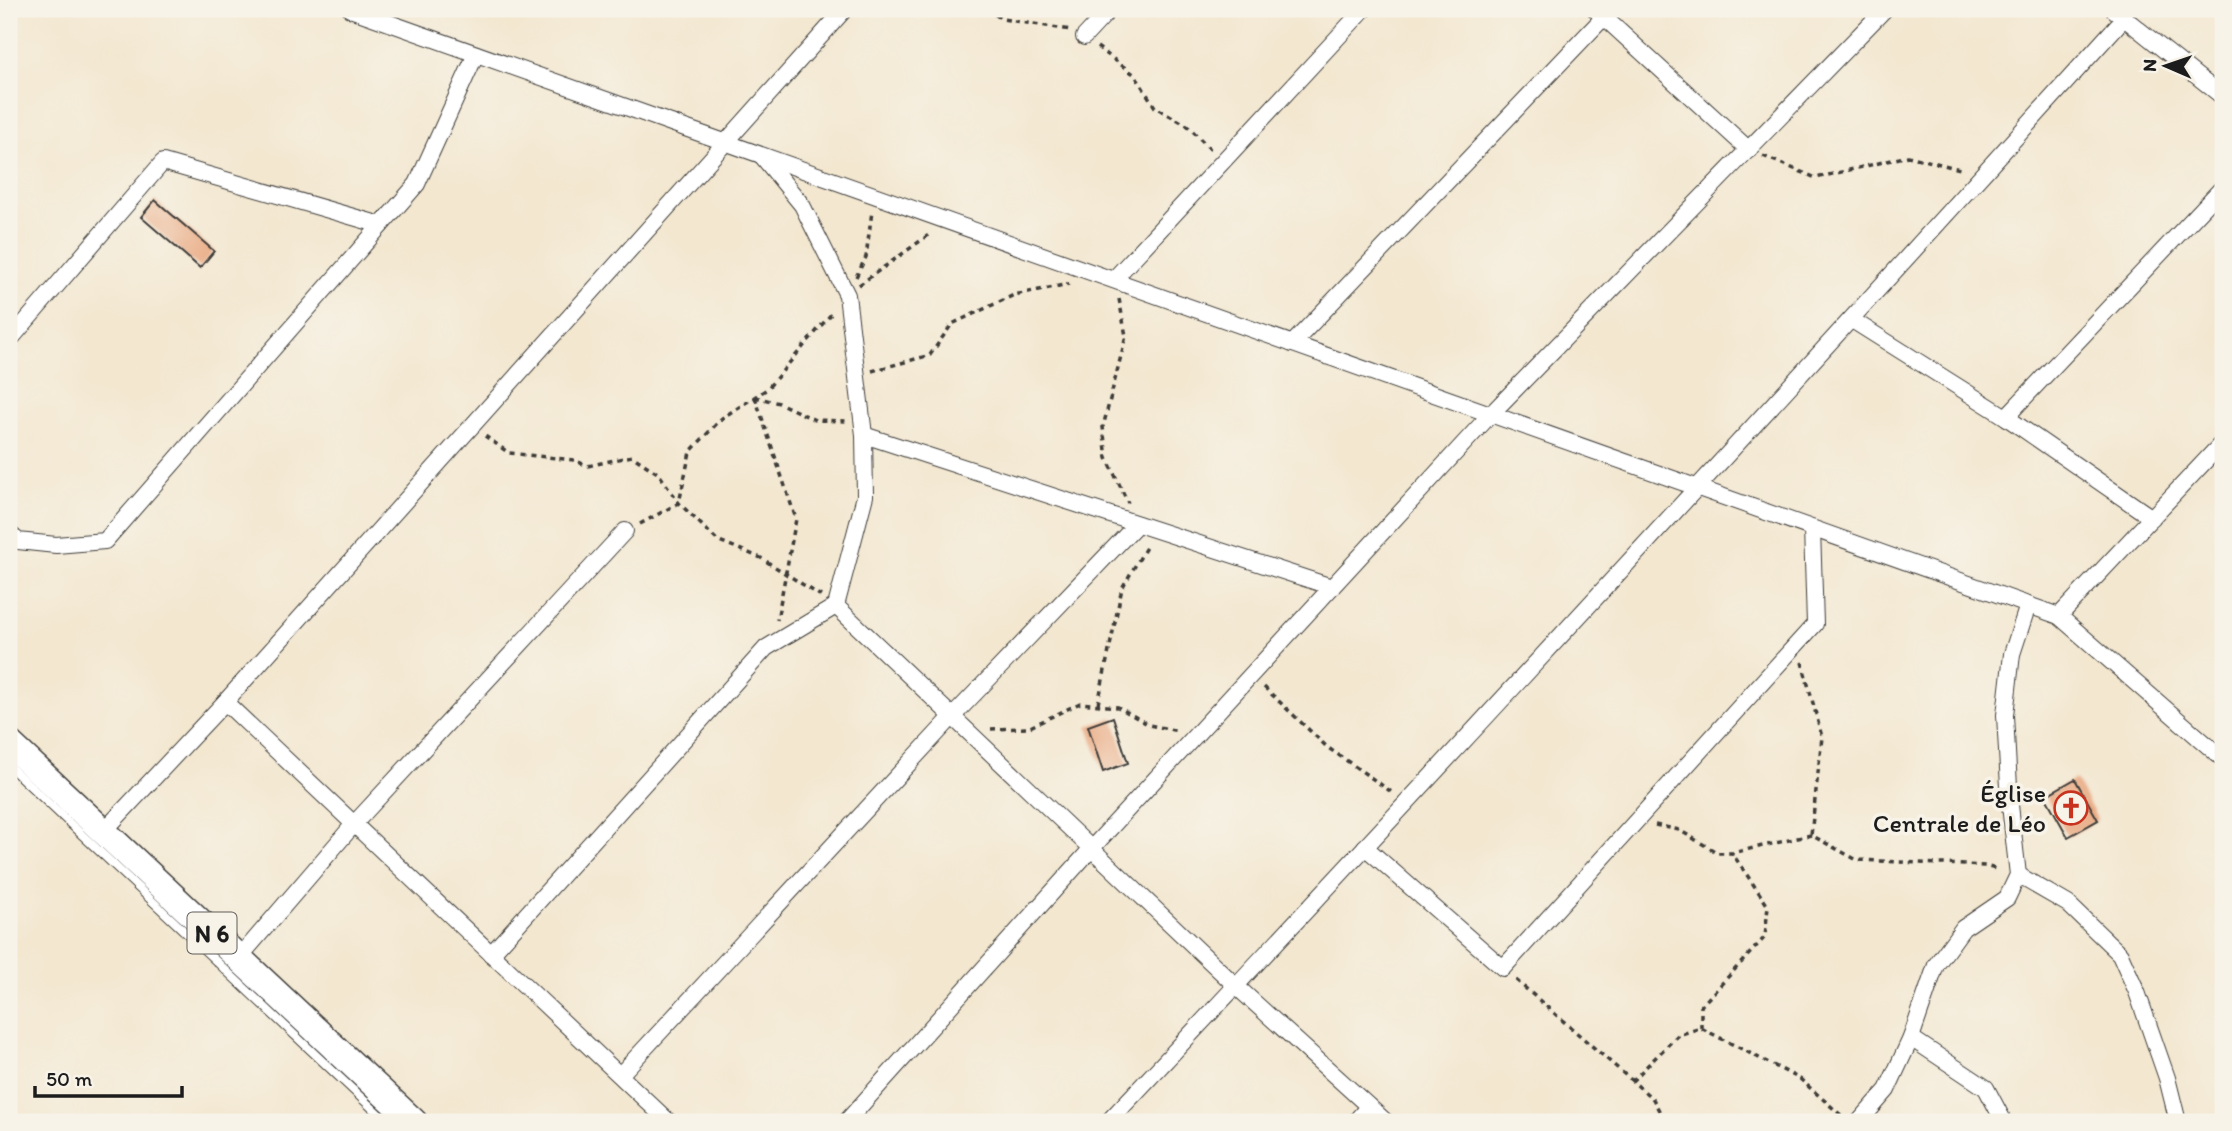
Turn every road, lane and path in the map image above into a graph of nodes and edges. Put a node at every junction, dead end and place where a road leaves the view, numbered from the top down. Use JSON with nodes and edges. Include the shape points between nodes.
{"nodes":[{"id":1,"x":350,"y":9,"type":"edge"},
{"id":2,"x":845,"y":9,"type":"edge"},
{"id":3,"x":987,"y":9,"type":"edge"},
{"id":4,"x":1110,"y":9,"type":"edge"},
{"id":5,"x":1364,"y":9,"type":"edge"},
{"id":6,"x":1885,"y":9,"type":"edge"},
{"id":7,"x":1600,"y":13,"type":"edge"},
{"id":8,"x":2119,"y":13,"type":"edge"},
{"id":9,"x":378,"y":14,"type":"edge"},
{"id":10,"x":1084,"y":37,"type":"junction"},
{"id":11,"x":476,"y":54,"type":"junction"},
{"id":12,"x":2223,"y":97,"type":"edge"},
{"id":13,"x":726,"y":143,"type":"junction"},
{"id":14,"x":1749,"y":150,"type":"junction"},
{"id":15,"x":762,"y":156,"type":"junction"},
{"id":16,"x":1223,"y":162,"type":"junction"},
{"id":17,"x":1983,"y":174,"type":"junction"},
{"id":18,"x":2223,"y":187,"type":"edge"},
{"id":19,"x":874,"y":195,"type":"junction"},
{"id":20,"x":948,"y":221,"type":"junction"},
{"id":21,"x":381,"y":225,"type":"junction"},
{"id":22,"x":1110,"y":278,"type":"junction"},
{"id":23,"x":847,"y":295,"type":"junction"},
{"id":24,"x":1852,"y":320,"type":"junction"},
{"id":25,"x":11,"y":333,"type":"edge"},
{"id":26,"x":1292,"y":344,"type":"junction"},
{"id":27,"x":856,"y":375,"type":"junction"},
{"id":28,"x":755,"y":397,"type":"junction"},
{"id":29,"x":1490,"y":415,"type":"junction"},
{"id":30,"x":2006,"y":417,"type":"junction"},
{"id":31,"x":471,"y":427,"type":"junction"},
{"id":32,"x":863,"y":429,"type":"junction"},
{"id":33,"x":2223,"y":442,"type":"edge"},
{"id":34,"x":1695,"y":488,"type":"junction"},
{"id":35,"x":679,"y":503,"type":"junction"},
{"id":36,"x":2152,"y":518,"type":"junction"},
{"id":37,"x":1138,"y":524,"type":"junction"},
{"id":38,"x":1812,"y":529,"type":"junction"},
{"id":39,"x":1156,"y":530,"type":"junction"},
{"id":40,"x":625,"y":531,"type":"joint"},
{"id":41,"x":9,"y":533,"type":"edge"},
{"id":42,"x":785,"y":573,"type":"junction"},
{"id":43,"x":1332,"y":587,"type":"junction"},
{"id":44,"x":2028,"y":605,"type":"junction"},
{"id":45,"x":836,"y":606,"type":"junction"},
{"id":46,"x":2059,"y":616,"type":"junction"},
{"id":47,"x":1797,"y":644,"type":"junction"},
{"id":48,"x":766,"y":648,"type":"junction"},
{"id":49,"x":1251,"y":675,"type":"junction"},
{"id":50,"x":225,"y":702,"type":"junction"},
{"id":51,"x":1098,"y":704,"type":"junction"},
{"id":52,"x":953,"y":716,"type":"junction"},
{"id":53,"x":967,"y":730,"type":"junction"},
{"id":54,"x":1197,"y":734,"type":"junction"},
{"id":55,"x":9,"y":743,"type":"edge"},
{"id":56,"x":2223,"y":759,"type":"edge"},
{"id":57,"x":9,"y":766,"type":"edge"},
{"id":58,"x":1407,"y":802,"type":"junction"},
{"id":59,"x":1636,"y":822,"type":"junction"},
{"id":60,"x":354,"y":824,"type":"junction"},
{"id":61,"x":104,"y":831,"type":"junction"},
{"id":62,"x":1811,"y":835,"type":"junction"},
{"id":63,"x":1092,"y":848,"type":"junction"},
{"id":64,"x":1365,"y":848,"type":"junction"},
{"id":65,"x":1732,"y":853,"type":"junction"},
{"id":66,"x":2018,"y":875,"type":"junction"},
{"id":67,"x":491,"y":954,"type":"junction"},
{"id":68,"x":239,"y":958,"type":"junction"},
{"id":69,"x":1503,"y":968,"type":"junction"},
{"id":70,"x":1236,"y":986,"type":"junction"},
{"id":71,"x":1701,"y":1028,"type":"junction"},
{"id":72,"x":1911,"y":1038,"type":"junction"},
{"id":73,"x":620,"y":1075,"type":"junction"},
{"id":74,"x":1632,"y":1081,"type":"junction"},
{"id":75,"x":1368,"y":1107,"type":"junction"},
{"id":76,"x":387,"y":1122,"type":"edge"},
{"id":77,"x":414,"y":1122,"type":"edge"},
{"id":78,"x":669,"y":1122,"type":"edge"},
{"id":79,"x":846,"y":1122,"type":"edge"},
{"id":80,"x":1108,"y":1122,"type":"edge"},
{"id":81,"x":1355,"y":1122,"type":"edge"},
{"id":82,"x":1385,"y":1122,"type":"edge"},
{"id":83,"x":1665,"y":1122,"type":"edge"},
{"id":84,"x":1849,"y":1122,"type":"edge"},
{"id":85,"x":1859,"y":1122,"type":"edge"},
{"id":86,"x":2004,"y":1122,"type":"edge"},
{"id":87,"x":2178,"y":1122,"type":"edge"}],
"edges":[{"from":1,"to":9,"type":"street"},
{"from":2,"to":13,"type":"street"},
{"from":3,"to":10,"type":"path","via":[[1002,19],[1073,30]]},
{"from":4,"to":10,"type":"street"},
{"from":5,"to":16,"type":"street"},
{"from":6,"to":14,"type":"street"},
{"from":7,"to":14,"type":"street"},
{"from":7,"to":26,"type":"street"},
{"from":8,"to":12,"type":"street"},
{"from":8,"to":17,"type":"street"},
{"from":9,"to":11,"type":"street"},
{"from":10,"to":16,"type":"path","via":[[1135,75],[1155,107],[1187,125]]},
{"from":11,"to":13,"type":"street"},
{"from":11,"to":21,"type":"street","via":[[417,184]]},
{"from":13,"to":15,"type":"street"},
{"from":13,"to":31,"type":"street"},
{"from":14,"to":17,"type":"path","via":[[1816,178],[1908,156]]},
{"from":14,"to":29,"type":"street"},
{"from":15,"to":19,"type":"street"},
{"from":15,"to":23,"type":"street","via":[[802,205]]},
{"from":16,"to":22,"type":"street"},
{"from":17,"to":24,"type":"street"},
{"from":18,"to":30,"type":"street"},
{"from":19,"to":20,"type":"street"},
{"from":19,"to":23,"type":"path","via":[[866,257]]},
{"from":20,"to":22,"type":"street"},
{"from":20,"to":23,"type":"path"},
{"from":21,"to":25,"type":"street","via":[[163,162]]},
{"from":21,"to":41,"type":"street","via":[[104,541],[56,545],[18,541]]},
{"from":22,"to":26,"type":"street"},
{"from":22,"to":27,"type":"path","via":[[1014,295],[952,324],[930,355]]},
{"from":22,"to":37,"type":"path","via":[[1126,336],[1103,427],[1107,458]]},
{"from":23,"to":27,"type":"street"},
{"from":23,"to":28,"type":"path","via":[[767,389]]},
{"from":24,"to":30,"type":"street"},
{"from":24,"to":34,"type":"street"},
{"from":26,"to":29,"type":"street"},
{"from":27,"to":32,"type":"street"},
{"from":28,"to":32,"type":"path","via":[[815,420]]},
{"from":28,"to":35,"type":"path","via":[[722,418],[690,452]]},
{"from":28,"to":42,"type":"path","via":[[796,519]]},
{"from":29,"to":34,"type":"street"},
{"from":29,"to":43,"type":"street"},
{"from":30,"to":36,"type":"street"},
{"from":31,"to":35,"type":"path","via":[[509,453],[574,460],[588,466],[632,456],[659,474]]},
{"from":31,"to":50,"type":"street"},
{"from":32,"to":37,"type":"street"},
{"from":32,"to":45,"type":"street","via":[[865,496]]},
{"from":33,"to":36,"type":"street"},
{"from":34,"to":38,"type":"street"},
{"from":34,"to":58,"type":"street"},
{"from":35,"to":40,"type":"path"},
{"from":35,"to":42,"type":"path","via":[[717,540]]},
{"from":36,"to":46,"type":"street"},
{"from":37,"to":39,"type":"street"},
{"from":37,"to":52,"type":"street"},
{"from":38,"to":44,"type":"street"},
{"from":38,"to":47,"type":"street","via":[[1815,624]]},
{"from":39,"to":43,"type":"street"},
{"from":39,"to":51,"type":"path","via":[[1122,588]]},
{"from":40,"to":60,"type":"street"},
{"from":42,"to":45,"type":"path"},
{"from":42,"to":48,"type":"path","via":[[776,626]]},
{"from":43,"to":49,"type":"street"},
{"from":44,"to":46,"type":"street"},
{"from":44,"to":66,"type":"street","via":[[2012,654],[2005,715]]},
{"from":45,"to":48,"type":"street"},
{"from":45,"to":52,"type":"street"},
{"from":46,"to":56,"type":"street"},
{"from":47,"to":59,"type":"street"},
{"from":47,"to":62,"type":"path","via":[[1822,737]]},
{"from":48,"to":67,"type":"street"},
{"from":49,"to":54,"type":"street"},
{"from":49,"to":58,"type":"path","via":[[1327,747]]},
{"from":50,"to":60,"type":"street"},
{"from":50,"to":61,"type":"street"},
{"from":51,"to":53,"type":"path","via":[[1080,703],[1028,728]]},
{"from":51,"to":54,"type":"path","via":[[1118,706],[1149,725]]},
{"from":52,"to":53,"type":"street"},
{"from":52,"to":73,"type":"street"},
{"from":53,"to":63,"type":"street"},
{"from":54,"to":63,"type":"street"},
{"from":55,"to":61,"type":"main road","number":"N 6"},
{"from":57,"to":76,"type":"lane"},
{"from":58,"to":64,"type":"street"},
{"from":59,"to":65,"type":"path","via":[[1679,830],[1718,853]]},
{"from":59,"to":69,"type":"street"},
{"from":60,"to":67,"type":"street"},
{"from":60,"to":68,"type":"street"},
{"from":61,"to":68,"type":"main road","number":"N 6"},
{"from":62,"to":65,"type":"path"},
{"from":62,"to":66,"type":"path","via":[[1857,860],[1985,866]]},
{"from":63,"to":70,"type":"street"},
{"from":63,"to":79,"type":"street"},
{"from":64,"to":69,"type":"street"},
{"from":64,"to":70,"type":"street"},
{"from":65,"to":71,"type":"path","via":[[1769,906],[1765,937],[1701,1006]]},
{"from":66,"to":72,"type":"street","via":[[2007,898],[1963,928],[1936,965]]},
{"from":66,"to":87,"type":"street","via":[[2068,904],[2120,954],[2167,1078]]},
{"from":67,"to":73,"type":"street"},
{"from":68,"to":77,"type":"main road","number":"N 6"},
{"from":69,"to":74,"type":"path"},
{"from":70,"to":75,"type":"street"},
{"from":70,"to":80,"type":"street"},
{"from":71,"to":74,"type":"path","via":[[1678,1035]]},
{"from":71,"to":84,"type":"path","via":[[1800,1079]]},
{"from":72,"to":85,"type":"street","via":[[1887,1090]]},
{"from":72,"to":86,"type":"street","via":[[1986,1088]]},
{"from":73,"to":78,"type":"street"},
{"from":74,"to":83,"type":"path","via":[[1653,1099]]},
{"from":75,"to":81,"type":"street"},
{"from":75,"to":82,"type":"street"}]}
